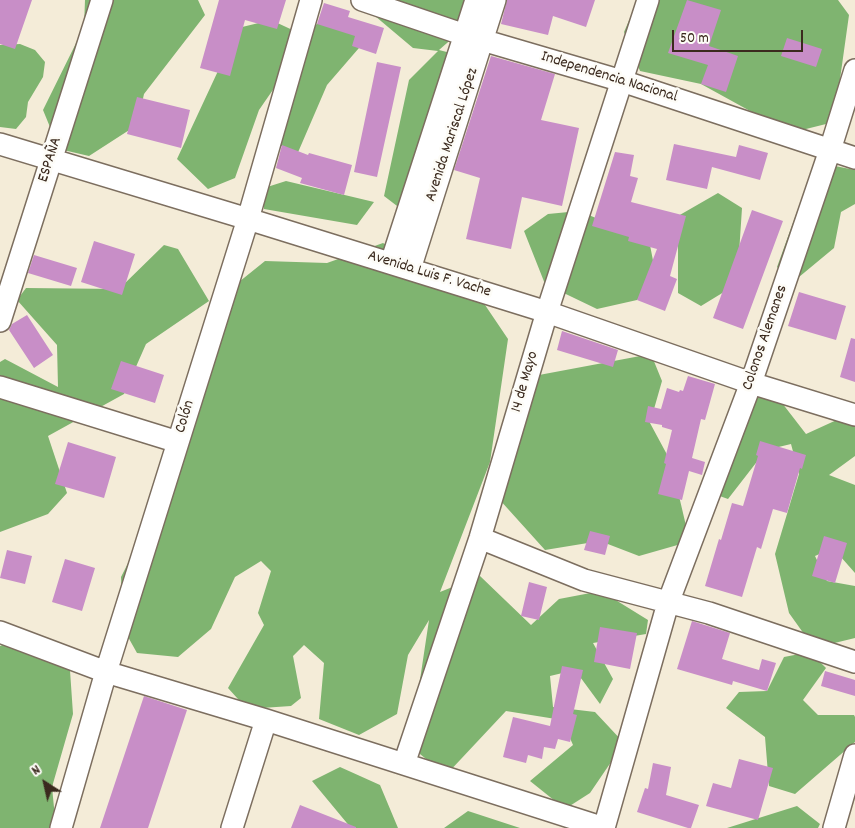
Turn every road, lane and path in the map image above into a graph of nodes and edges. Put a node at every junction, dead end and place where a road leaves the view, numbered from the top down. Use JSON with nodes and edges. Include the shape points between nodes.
{"nodes":[{"id":1,"x":102,"y":0,"type":"edge"},
{"id":2,"x":311,"y":0,"type":"edge"},
{"id":3,"x":362,"y":0,"type":"edge"},
{"id":4,"x":476,"y":0,"type":"edge"},
{"id":5,"x":495,"y":0,"type":"edge"},
{"id":6,"x":648,"y":0,"type":"edge"},
{"id":7,"x":474,"y":38,"type":"junction"},
{"id":8,"x":855,"y":70,"type":"edge"},
{"id":9,"x":622,"y":81,"type":"junction"},
{"id":10,"x":0,"y":144,"type":"edge"},
{"id":11,"x":830,"y":150,"type":"junction"},
{"id":12,"x":855,"y":158,"type":"edge"},
{"id":13,"x":51,"y":160,"type":"junction"},
{"id":14,"x":248,"y":219,"type":"junction"},
{"id":15,"x":401,"y":266,"type":"junction"},
{"id":16,"x":547,"y":312,"type":"junction"},
{"id":17,"x":0,"y":321,"type":"edge"},
{"id":18,"x":751,"y":383,"type":"junction"},
{"id":19,"x":0,"y":387,"type":"edge"},
{"id":20,"x":855,"y":415,"type":"edge"},
{"id":21,"x":178,"y":442,"type":"junction"},
{"id":22,"x":480,"y":538,"type":"junction"},
{"id":23,"x":668,"y":603,"type":"junction"},
{"id":24,"x":0,"y":632,"type":"edge"},
{"id":25,"x":855,"y":662,"type":"edge"},
{"id":26,"x":106,"y":672,"type":"junction"},
{"id":27,"x":266,"y":720,"type":"junction"},
{"id":28,"x":855,"y":755,"type":"edge"},
{"id":29,"x":404,"y":764,"type":"junction"},
{"id":30,"x":61,"y":828,"type":"edge"},
{"id":31,"x":232,"y":828,"type":"edge"},
{"id":32,"x":604,"y":828,"type":"edge"},
{"id":33,"x":834,"y":828,"type":"edge"}],
"edges":[{"from":1,"to":13,"type":"street","name":"ESPAÑA"},
{"from":2,"to":14,"type":"street","name":"Colón"},
{"from":3,"to":7,"type":"street","name":"Independencia Nacional"},
{"from":4,"to":7,"type":"street","name":"Avenida Mariscal López"},
{"from":5,"to":7,"type":"street","name":"Avenida Mariscal López"},
{"from":6,"to":9,"type":"street","name":"14 de Mayo"},
{"from":7,"to":9,"type":"street","name":"Independencia Nacional"},
{"from":7,"to":15,"type":"street","name":"Avenida Mariscal López"},
{"from":8,"to":11,"type":"street","name":"Colonos Alemanes"},
{"from":9,"to":11,"type":"street","name":"Independencia Nacional"},
{"from":9,"to":16,"type":"street","name":"14 de Mayo"},
{"from":10,"to":13,"type":"street","name":"Avenida Luis F. Vache"},
{"from":11,"to":12,"type":"street","name":"Independencia Nacional"},
{"from":11,"to":18,"type":"street","name":"Colonos Alemanes"},
{"from":13,"to":14,"type":"street","name":"Avenida Luis F. Vache"},
{"from":13,"to":17,"type":"street","name":"ESPAÑA"},
{"from":14,"to":15,"type":"street","name":"Avenida Luis F. Vache"},
{"from":14,"to":21,"type":"street","name":"Colón"},
{"from":15,"to":16,"type":"street","name":"Avenida Luis F. Vache"},
{"from":16,"to":18,"type":"street","name":"Avenida Luis F. Vache"},
{"from":16,"to":22,"type":"street","name":"14 de Mayo"},
{"from":18,"to":20,"type":"street","name":"Avenida Luis F. Vache"},
{"from":18,"to":23,"type":"street","name":"Colonos Alemanes"},
{"from":19,"to":21,"type":"street"},
{"from":21,"to":26,"type":"street","name":"Colón"},
{"from":22,"to":23,"type":"street","via":[[584,580]]},
{"from":22,"to":29,"type":"street","name":"14 de Mayo"},
{"from":23,"to":25,"type":"street"},
{"from":23,"to":32,"type":"street","name":"Colonos Alemanes"},
{"from":24,"to":26,"type":"street"},
{"from":26,"to":27,"type":"street"},
{"from":26,"to":30,"type":"street","name":"Colón"},
{"from":27,"to":29,"type":"street"},
{"from":27,"to":31,"type":"street"},
{"from":28,"to":33,"type":"street"},
{"from":29,"to":32,"type":"street"}]}
